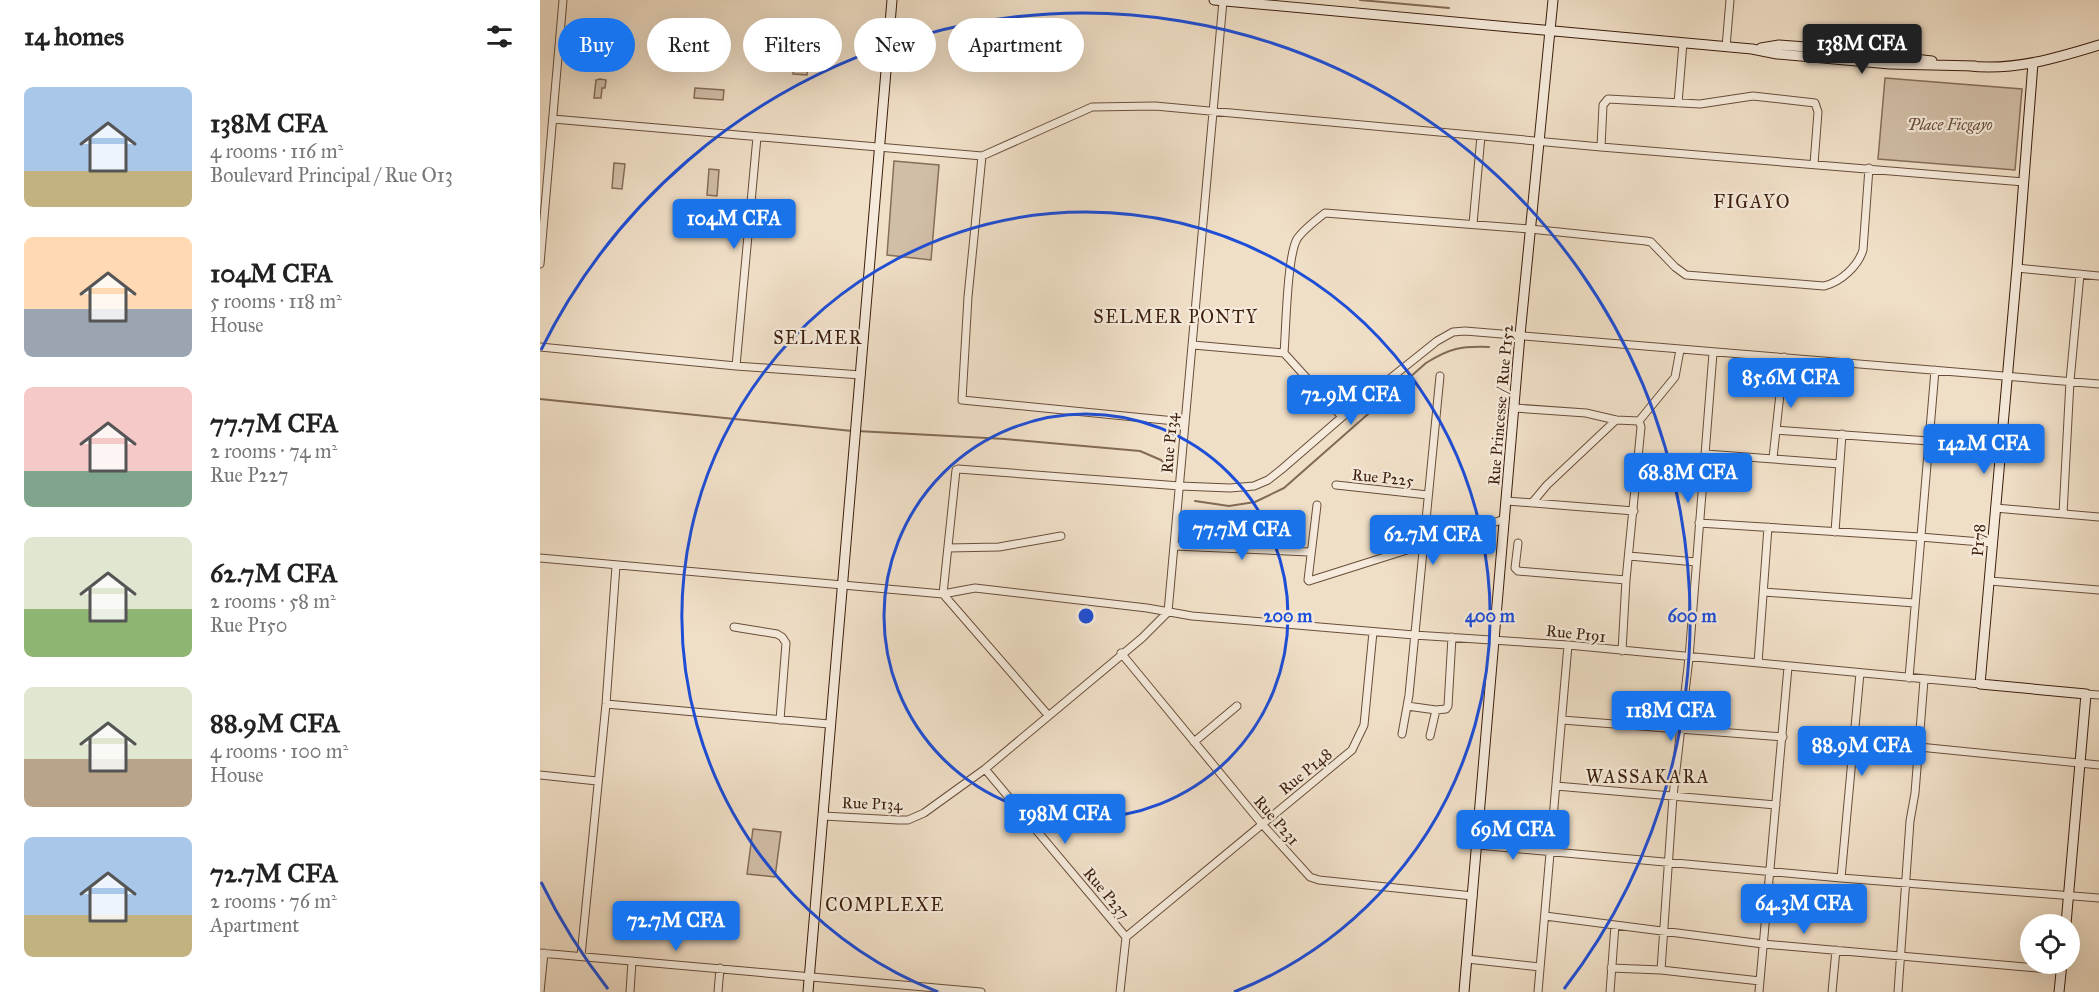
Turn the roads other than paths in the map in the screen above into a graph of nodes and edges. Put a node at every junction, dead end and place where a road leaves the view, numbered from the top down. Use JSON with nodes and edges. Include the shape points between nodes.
{"nodes":[{"id":1,"x":564,"y":0,"type":"edge"},
{"id":2,"x":892,"y":0,"type":"edge"},
{"id":3,"x":1218,"y":0,"type":"edge"},
{"id":4,"x":1553,"y":0,"type":"edge"},
{"id":5,"x":1730,"y":0,"type":"edge"},
{"id":6,"x":1551,"y":32,"type":"junction"},
{"id":7,"x":1683,"y":43,"type":"junction"},
{"id":8,"x":2099,"y":45,"type":"edge"},
{"id":9,"x":1726,"y":47,"type":"junction"},
{"id":10,"x":2033,"y":63,"type":"junction"},
{"id":11,"x":1678,"y":103,"type":"junction"},
{"id":12,"x":1213,"y":112,"type":"junction"},
{"id":13,"x":553,"y":119,"type":"junction"},
{"id":14,"x":1481,"y":136,"type":"junction"},
{"id":15,"x":757,"y":137,"type":"junction"},
{"id":16,"x":1538,"y":141,"type":"junction"},
{"id":17,"x":1601,"y":147,"type":"junction"},
{"id":18,"x":878,"y":148,"type":"junction"},
{"id":19,"x":982,"y":156,"type":"junction"},
{"id":20,"x":1814,"y":164,"type":"junction"},
{"id":21,"x":1869,"y":168,"type":"junction"},
{"id":22,"x":2024,"y":182,"type":"junction"},
{"id":23,"x":1473,"y":224,"type":"junction"},
{"id":24,"x":1530,"y":229,"type":"junction"},
{"id":25,"x":540,"y":264,"type":"edge"},
{"id":26,"x":2017,"y":268,"type":"junction"},
{"id":27,"x":2080,"y":274,"type":"junction"},
{"id":28,"x":2099,"y":276,"type":"edge"},
{"id":29,"x":1520,"y":335,"type":"junction"},
{"id":30,"x":1193,"y":345,"type":"junction"},
{"id":31,"x":540,"y":347,"type":"edge"},
{"id":32,"x":1680,"y":350,"type":"junction"},
{"id":33,"x":1284,"y":352,"type":"junction"},
{"id":34,"x":1713,"y":353,"type":"junction"},
{"id":35,"x":1784,"y":357,"type":"junction"},
{"id":36,"x":736,"y":366,"type":"junction"},
{"id":37,"x":1935,"y":370,"type":"junction"},
{"id":38,"x":861,"y":375,"type":"junction"},
{"id":39,"x":1440,"y":376,"type":"dead end"},
{"id":40,"x":2008,"y":377,"type":"junction"},
{"id":41,"x":2070,"y":381,"type":"junction"},
{"id":42,"x":2099,"y":384,"type":"edge"},
{"id":43,"x":1515,"y":408,"type":"junction"},
{"id":44,"x":1342,"y":417,"type":"junction"},
{"id":45,"x":1616,"y":420,"type":"junction"},
{"id":46,"x":1639,"y":421,"type":"junction"},
{"id":47,"x":1185,"y":422,"type":"junction"},
{"id":48,"x":1776,"y":430,"type":"junction"},
{"id":49,"x":1842,"y":435,"type":"junction"},
{"id":50,"x":1929,"y":441,"type":"junction"},
{"id":51,"x":1706,"y":454,"type":"junction"},
{"id":52,"x":1773,"y":458,"type":"junction"},
{"id":53,"x":1840,"y":464,"type":"junction"},
{"id":54,"x":1336,"y":485,"type":"dead end"},
{"id":55,"x":1180,"y":486,"type":"junction"},
{"id":56,"x":1428,"y":495,"type":"junction"},
{"id":57,"x":1507,"y":501,"type":"junction"},
{"id":58,"x":1532,"y":503,"type":"junction"},
{"id":59,"x":1317,"y":505,"type":"dead end"},
{"id":60,"x":1995,"y":508,"type":"junction"},
{"id":61,"x":1634,"y":511,"type":"junction"},
{"id":62,"x":2063,"y":514,"type":"junction"},
{"id":63,"x":2099,"y":517,"type":"edge"},
{"id":64,"x":1505,"y":519,"type":"junction"},
{"id":65,"x":1699,"y":522,"type":"junction"},
{"id":66,"x":1768,"y":527,"type":"junction"},
{"id":67,"x":1835,"y":532,"type":"junction"},
{"id":68,"x":1061,"y":536,"type":"dead end"},
{"id":69,"x":1920,"y":537,"type":"junction"},
{"id":70,"x":1518,"y":543,"type":"dead end"},
{"id":71,"x":1993,"y":543,"type":"junction"},
{"id":72,"x":1422,"y":545,"type":"junction"},
{"id":73,"x":1176,"y":546,"type":"junction"},
{"id":74,"x":948,"y":548,"type":"junction"},
{"id":75,"x":1310,"y":552,"type":"junction"},
{"id":76,"x":1629,"y":556,"type":"junction"},
{"id":77,"x":540,"y":558,"type":"edge"},
{"id":78,"x":1696,"y":562,"type":"junction"},
{"id":79,"x":616,"y":566,"type":"junction"},
{"id":80,"x":1626,"y":579,"type":"junction"},
{"id":81,"x":1990,"y":580,"type":"junction"},
{"id":82,"x":842,"y":586,"type":"junction"},
{"id":83,"x":2099,"y":590,"type":"edge"},
{"id":84,"x":1764,"y":592,"type":"junction"},
{"id":85,"x":943,"y":594,"type":"junction"},
{"id":86,"x":1915,"y":603,"type":"junction"},
{"id":87,"x":1168,"y":612,"type":"junction"},
{"id":88,"x":734,"y":627,"type":"dead end"},
{"id":89,"x":1373,"y":632,"type":"junction"},
{"id":90,"x":1414,"y":635,"type":"junction"},
{"id":91,"x":1452,"y":638,"type":"junction"},
{"id":92,"x":1495,"y":640,"type":"junction"},
{"id":93,"x":1568,"y":645,"type":"junction"},
{"id":94,"x":1622,"y":651,"type":"junction"},
{"id":95,"x":1121,"y":653,"type":"junction"},
{"id":96,"x":1689,"y":658,"type":"junction"},
{"id":97,"x":1758,"y":663,"type":"junction"},
{"id":98,"x":1788,"y":667,"type":"junction"},
{"id":99,"x":1860,"y":673,"type":"junction"},
{"id":100,"x":1909,"y":678,"type":"junction"},
{"id":101,"x":1924,"y":680,"type":"junction"},
{"id":102,"x":1980,"y":684,"type":"junction"},
{"id":103,"x":2086,"y":694,"type":"junction"},
{"id":104,"x":2099,"y":695,"type":"edge"},
{"id":105,"x":606,"y":704,"type":"junction"},
{"id":106,"x":1237,"y":706,"type":"dead end"},
{"id":107,"x":1407,"y":706,"type":"junction"},
{"id":108,"x":1436,"y":710,"type":"junction"},
{"id":109,"x":1048,"y":716,"type":"junction"},
{"id":110,"x":780,"y":720,"type":"junction"},
{"id":111,"x":1562,"y":720,"type":"junction"},
{"id":112,"x":829,"y":724,"type":"junction"},
{"id":113,"x":1680,"y":731,"type":"junction"},
{"id":114,"x":1402,"y":734,"type":"dead end"},
{"id":115,"x":1430,"y":736,"type":"dead end"},
{"id":116,"x":1783,"y":737,"type":"junction"},
{"id":117,"x":1194,"y":741,"type":"junction"},
{"id":118,"x":1919,"y":747,"type":"junction"},
{"id":119,"x":2080,"y":763,"type":"junction"},
{"id":120,"x":2099,"y":765,"type":"edge"},
{"id":121,"x":985,"y":769,"type":"junction"},
{"id":122,"x":540,"y":775,"type":"edge"},
{"id":123,"x":597,"y":781,"type":"junction"},
{"id":124,"x":1556,"y":786,"type":"junction"},
{"id":125,"x":1673,"y":796,"type":"junction"},
{"id":126,"x":1776,"y":805,"type":"junction"},
{"id":127,"x":823,"y":816,"type":"junction"},
{"id":128,"x":1262,"y":824,"type":"junction"},
{"id":129,"x":1478,"y":845,"type":"junction"},
{"id":130,"x":1550,"y":852,"type":"junction"},
{"id":131,"x":1670,"y":863,"type":"junction"},
{"id":132,"x":1770,"y":871,"type":"junction"},
{"id":133,"x":1841,"y":878,"type":"junction"},
{"id":134,"x":1905,"y":882,"type":"junction"},
{"id":135,"x":1473,"y":896,"type":"junction"},
{"id":136,"x":2070,"y":896,"type":"junction"},
{"id":137,"x":2099,"y":898,"type":"edge"},
{"id":138,"x":2067,"y":914,"type":"edge"},
{"id":139,"x":1545,"y":916,"type":"junction"},
{"id":140,"x":1615,"y":925,"type":"junction"},
{"id":141,"x":1664,"y":932,"type":"junction"},
{"id":142,"x":1126,"y":937,"type":"junction"},
{"id":143,"x":1763,"y":944,"type":"junction"},
{"id":144,"x":1836,"y":950,"type":"junction"},
{"id":145,"x":542,"y":953,"type":"edge"},
{"id":146,"x":1900,"y":955,"type":"junction"},
{"id":147,"x":582,"y":956,"type":"junction"},
{"id":148,"x":1467,"y":959,"type":"junction"},
{"id":149,"x":632,"y":961,"type":"junction"},
{"id":150,"x":2020,"y":963,"type":"edge"},
{"id":151,"x":1540,"y":967,"type":"junction"},
{"id":152,"x":720,"y":968,"type":"junction"},
{"id":153,"x":1611,"y":968,"type":"junction"},
{"id":154,"x":1661,"y":970,"type":"junction"},
{"id":155,"x":2061,"y":974,"type":"edge"},
{"id":156,"x":809,"y":977,"type":"junction"},
{"id":157,"x":1760,"y":981,"type":"junction"},
{"id":158,"x":540,"y":992,"type":"edge"},
{"id":159,"x":630,"y":992,"type":"edge"},
{"id":160,"x":718,"y":992,"type":"edge"},
{"id":161,"x":808,"y":992,"type":"edge"},
{"id":162,"x":981,"y":992,"type":"edge"},
{"id":163,"x":1120,"y":992,"type":"edge"},
{"id":164,"x":1464,"y":992,"type":"edge"},
{"id":165,"x":1538,"y":992,"type":"edge"},
{"id":166,"x":1610,"y":992,"type":"edge"},
{"id":167,"x":1759,"y":992,"type":"edge"},
{"id":168,"x":1832,"y":992,"type":"edge"},
{"id":169,"x":1898,"y":992,"type":"edge"},
{"id":170,"x":2059,"y":992,"type":"edge"}],
"edges":[{"from":1,"to":13,"type":"street"},
{"from":2,"to":18,"type":"street","name":"Rue P134"},
{"from":3,"to":6,"type":"street"},
{"from":3,"to":12,"type":"street","name":"Rue P134"},
{"from":4,"to":6,"type":"street","name":"Rue Princesse / Rue P152"},
{"from":5,"to":9,"type":"street"},
{"from":6,"to":7,"type":"street"},
{"from":6,"to":16,"type":"street","name":"Rue Princesse / Rue P152"},
{"from":7,"to":9,"type":"street"},
{"from":7,"to":11,"type":"street"},
{"from":8,"to":10,"type":"street"},
{"from":9,"to":10,"type":"street","via":[[1806,47],[1975,66]]},
{"from":10,"to":22,"type":"street","name":"P178"},
{"from":11,"to":17,"type":"street","via":[[1608,99],[1603,105]]},
{"from":11,"to":20,"type":"street","via":[[1714,104],[1753,96],[1815,103],[1818,112]]},
{"from":12,"to":14,"type":"street"},
{"from":12,"to":19,"type":"street","via":[[1155,106],[1092,106]]},
{"from":12,"to":30,"type":"street","name":"Rue P134"},
{"from":13,"to":15,"type":"street"},
{"from":13,"to":25,"type":"street"},
{"from":14,"to":16,"type":"street"},
{"from":14,"to":23,"type":"street"},
{"from":15,"to":18,"type":"street"},
{"from":15,"to":36,"type":"street"},
{"from":16,"to":17,"type":"street"},
{"from":16,"to":24,"type":"street","name":"Rue Princesse / Rue P152"},
{"from":17,"to":20,"type":"street"},
{"from":18,"to":19,"type":"street"},
{"from":18,"to":38,"type":"street","name":"Rue P134"},
{"from":19,"to":47,"type":"street","via":[[962,400]]},
{"from":20,"to":21,"type":"street"},
{"from":21,"to":22,"type":"street"},
{"from":21,"to":24,"type":"street","via":[[1860,259],[1837,282],[1824,286],[1686,274],[1651,242]]},
{"from":22,"to":26,"type":"street","name":"P178"},
{"from":23,"to":24,"type":"street"},
{"from":23,"to":33,"type":"street","via":[[1325,213],[1296,243]]},
{"from":24,"to":29,"type":"street","name":"Rue Princesse / Rue P152"},
{"from":26,"to":27,"type":"street"},
{"from":26,"to":40,"type":"street","name":"P178"},
{"from":27,"to":28,"type":"street"},
{"from":27,"to":41,"type":"street"},
{"from":29,"to":32,"type":"street"},
{"from":29,"to":43,"type":"street","name":"Rue Princesse / Rue P152"},
{"from":29,"to":44,"type":"street","via":[[1465,331],[1444,336]]},
{"from":30,"to":33,"type":"street"},
{"from":30,"to":47,"type":"street","name":"Rue P134"},
{"from":31,"to":36,"type":"street"},
{"from":32,"to":34,"type":"street"},
{"from":32,"to":46,"type":"street","via":[[1675,377]]},
{"from":33,"to":44,"type":"street"},
{"from":34,"to":35,"type":"street"},
{"from":34,"to":51,"type":"street"},
{"from":35,"to":37,"type":"street"},
{"from":35,"to":48,"type":"street"},
{"from":36,"to":38,"type":"street"},
{"from":37,"to":40,"type":"street"},
{"from":37,"to":50,"type":"street"},
{"from":38,"to":82,"type":"street","name":"Rue P134"},
{"from":39,"to":56,"type":"street"},
{"from":40,"to":41,"type":"street"},
{"from":40,"to":60,"type":"street","name":"P178"},
{"from":41,"to":42,"type":"street"},
{"from":41,"to":62,"type":"street"},
{"from":43,"to":45,"type":"street","via":[[1586,413]]},
{"from":43,"to":57,"type":"street","name":"Rue Princesse / Rue P152"},
{"from":44,"to":55,"type":"street","via":[[1268,480],[1254,486]]},
{"from":45,"to":46,"type":"street"},
{"from":45,"to":58,"type":"street"},
{"from":46,"to":61,"type":"street"},
{"from":47,"to":55,"type":"street","name":"Rue P134"},
{"from":48,"to":49,"type":"street"},
{"from":48,"to":52,"type":"street"},
{"from":49,"to":50,"type":"street"},
{"from":49,"to":53,"type":"street"},
{"from":50,"to":69,"type":"street"},
{"from":51,"to":52,"type":"street"},
{"from":51,"to":65,"type":"street"},
{"from":52,"to":53,"type":"street"},
{"from":53,"to":67,"type":"street"},
{"from":54,"to":56,"type":"street","name":"Rue P225"},
{"from":55,"to":73,"type":"street","name":"Rue P134"},
{"from":55,"to":74,"type":"street","via":[[958,469]]},
{"from":56,"to":72,"type":"street"},
{"from":57,"to":58,"type":"street"},
{"from":57,"to":64,"type":"street","name":"Rue Princesse / Rue P152"},
{"from":58,"to":61,"type":"street"},
{"from":59,"to":75,"type":"street"},
{"from":60,"to":62,"type":"street"},
{"from":60,"to":71,"type":"street","name":"P178"},
{"from":61,"to":76,"type":"street"},
{"from":62,"to":63,"type":"street"},
{"from":64,"to":72,"type":"street"},
{"from":64,"to":92,"type":"street","name":"Rue Princesse / Rue P152"},
{"from":65,"to":66,"type":"street"},
{"from":65,"to":78,"type":"street"},
{"from":66,"to":67,"type":"street"},
{"from":66,"to":84,"type":"street"},
{"from":67,"to":69,"type":"street"},
{"from":68,"to":74,"type":"street","via":[[999,548]]},
{"from":69,"to":71,"type":"street"},
{"from":69,"to":86,"type":"street"},
{"from":70,"to":80,"type":"street","via":[[1518,571]]},
{"from":71,"to":81,"type":"street","name":"P178"},
{"from":72,"to":75,"type":"street","via":[[1309,581]]},
{"from":72,"to":90,"type":"street"},
{"from":73,"to":75,"type":"street"},
{"from":73,"to":87,"type":"street","name":"Rue P134"},
{"from":74,"to":85,"type":"street"},
{"from":76,"to":78,"type":"street"},
{"from":76,"to":80,"type":"street"},
{"from":77,"to":79,"type":"street","name":"Rue P191"},
{"from":78,"to":96,"type":"street"},
{"from":79,"to":82,"type":"street","name":"Rue P191"},
{"from":79,"to":105,"type":"street"},
{"from":80,"to":94,"type":"street"},
{"from":81,"to":83,"type":"street"},
{"from":81,"to":102,"type":"street","name":"P178"},
{"from":82,"to":85,"type":"street","name":"Rue P191"},
{"from":82,"to":112,"type":"street","name":"Rue P134"},
{"from":84,"to":86,"type":"street"},
{"from":84,"to":97,"type":"street"},
{"from":85,"to":87,"type":"street","name":"Rue P191","via":[[975,588]]},
{"from":85,"to":109,"type":"street"},
{"from":86,"to":100,"type":"street"},
{"from":87,"to":89,"type":"street","name":"Rue P191"},
{"from":87,"to":95,"type":"street","name":"Rue P134"},
{"from":88,"to":110,"type":"street","via":[[777,634],[786,643]]},
{"from":89,"to":90,"type":"street","name":"Rue P191"},
{"from":89,"to":128,"type":"street","name":"Rue P148","via":[[1364,725],[1352,750]]},
{"from":90,"to":91,"type":"street","name":"Rue P191"},
{"from":90,"to":107,"type":"street"},
{"from":91,"to":92,"type":"street","name":"Rue P191"},
{"from":91,"to":108,"type":"street","via":[[1448,706]]},
{"from":92,"to":93,"type":"street","name":"Rue P191"},
{"from":92,"to":129,"type":"street","name":"Rue Princesse / Rue P152"},
{"from":93,"to":94,"type":"street","name":"Rue P191"},
{"from":93,"to":111,"type":"street"},
{"from":94,"to":96,"type":"street","name":"Rue P191"},
{"from":95,"to":109,"type":"street","name":"Rue P134"},
{"from":95,"to":117,"type":"street","name":"Rue P231"},
{"from":96,"to":97,"type":"street","name":"Rue P191"},
{"from":96,"to":113,"type":"street"},
{"from":97,"to":98,"type":"street","name":"Rue P191"},
{"from":98,"to":99,"type":"street","name":"Rue P191"},
{"from":98,"to":116,"type":"street"},
{"from":99,"to":100,"type":"street","name":"Rue P191"},
{"from":99,"to":133,"type":"street"},
{"from":100,"to":101,"type":"street","name":"Rue P191"},
{"from":101,"to":102,"type":"street","name":"Rue P191"},
{"from":101,"to":118,"type":"street"},
{"from":102,"to":103,"type":"street"},
{"from":103,"to":104,"type":"street"},
{"from":103,"to":119,"type":"street"},
{"from":105,"to":110,"type":"street"},
{"from":105,"to":123,"type":"street"},
{"from":106,"to":117,"type":"street"},
{"from":107,"to":108,"type":"street"},
{"from":107,"to":114,"type":"street"},
{"from":108,"to":115,"type":"street"},
{"from":109,"to":121,"type":"street","name":"Rue P134"},
{"from":110,"to":112,"type":"street"},
{"from":111,"to":113,"type":"street"},
{"from":111,"to":124,"type":"street"},
{"from":112,"to":127,"type":"street","name":"Rue P134"},
{"from":113,"to":116,"type":"street"},
{"from":113,"to":125,"type":"street"},
{"from":116,"to":126,"type":"street"},
{"from":117,"to":128,"type":"street","name":"Rue P231"},
{"from":118,"to":119,"type":"street"},
{"from":118,"to":134,"type":"street"},
{"from":119,"to":120,"type":"street"},
{"from":119,"to":136,"type":"street"},
{"from":121,"to":127,"type":"street","name":"Rue P134","via":[[908,820]]},
{"from":121,"to":142,"type":"street","name":"Rue P237"},
{"from":122,"to":123,"type":"street"},
{"from":123,"to":147,"type":"street"},
{"from":124,"to":125,"type":"street"},
{"from":124,"to":130,"type":"street"},
{"from":125,"to":126,"type":"street"},
{"from":125,"to":131,"type":"street"},
{"from":126,"to":132,"type":"street"},
{"from":127,"to":156,"type":"street","name":"Rue P134"},
{"from":128,"to":135,"type":"street","name":"Rue P231","via":[[1314,879]]},
{"from":128,"to":142,"type":"street","name":"Rue P148"},
{"from":129,"to":130,"type":"street"},
{"from":129,"to":135,"type":"street","name":"Rue Princesse / Rue P152"},
{"from":130,"to":131,"type":"street"},
{"from":130,"to":139,"type":"street"},
{"from":131,"to":132,"type":"street"},
{"from":131,"to":141,"type":"street"},
{"from":132,"to":133,"type":"street"},
{"from":132,"to":143,"type":"street"},
{"from":133,"to":134,"type":"street"},
{"from":134,"to":136,"type":"street"},
{"from":134,"to":146,"type":"street"},
{"from":135,"to":148,"type":"street","name":"Rue Princesse / Rue P152"},
{"from":136,"to":137,"type":"street"},
{"from":136,"to":138,"type":"street"},
{"from":139,"to":140,"type":"street"},
{"from":139,"to":151,"type":"street"},
{"from":140,"to":141,"type":"street"},
{"from":140,"to":153,"type":"street"},
{"from":141,"to":143,"type":"street"},
{"from":141,"to":154,"type":"street"},
{"from":142,"to":163,"type":"street","name":"Rue P237"},
{"from":143,"to":144,"type":"street"},
{"from":143,"to":157,"type":"street"},
{"from":144,"to":146,"type":"street"},
{"from":144,"to":168,"type":"street"},
{"from":145,"to":147,"type":"street"},
{"from":145,"to":158,"type":"street"},
{"from":146,"to":150,"type":"street"},
{"from":146,"to":169,"type":"street"},
{"from":147,"to":149,"type":"street"},
{"from":148,"to":151,"type":"street"},
{"from":148,"to":164,"type":"street","name":"Rue Princesse / Rue P152"},
{"from":149,"to":152,"type":"street"},
{"from":149,"to":159,"type":"street"},
{"from":151,"to":165,"type":"street"},
{"from":152,"to":156,"type":"street"},
{"from":152,"to":160,"type":"street"},
{"from":153,"to":154,"type":"street"},
{"from":153,"to":166,"type":"street"},
{"from":154,"to":157,"type":"street"},
{"from":155,"to":170,"type":"street"},
{"from":156,"to":161,"type":"street","name":"Rue P134"},
{"from":156,"to":162,"type":"street"},
{"from":157,"to":167,"type":"street"}]}
